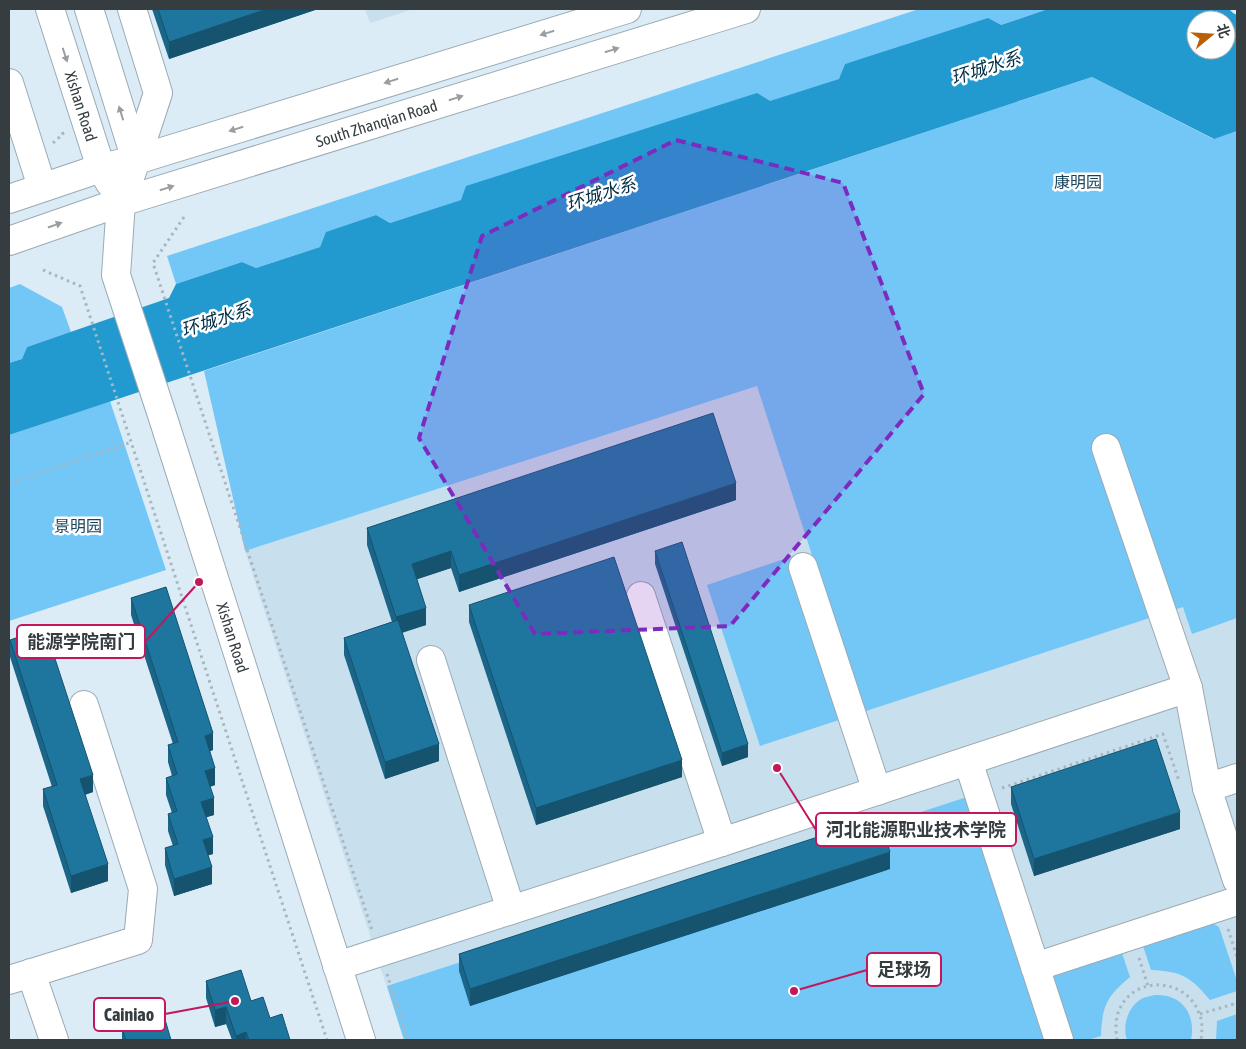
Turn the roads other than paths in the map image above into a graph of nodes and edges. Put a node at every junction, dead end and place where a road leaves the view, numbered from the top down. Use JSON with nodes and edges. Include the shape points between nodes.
{"nodes":[{"id":1,"x":50,"y":9,"type":"edge"},
{"id":2,"x":89,"y":9,"type":"edge"},
{"id":3,"x":132,"y":9,"type":"edge"},
{"id":4,"x":627,"y":9,"type":"edge"},
{"id":5,"x":746,"y":9,"type":"edge"},
{"id":6,"x":9,"y":83,"type":"edge"},
{"id":7,"x":16,"y":128,"type":"edge"},
{"id":8,"x":136,"y":160,"type":"junction"},
{"id":9,"x":101,"y":168,"type":"junction"},
{"id":10,"x":42,"y":187,"type":"junction"},
{"id":11,"x":9,"y":199,"type":"edge"},
{"id":12,"x":121,"y":202,"type":"junction"},
{"id":13,"x":9,"y":241,"type":"edge"},
{"id":14,"x":1106,"y":448,"type":"dead end"},
{"id":15,"x":803,"y":568,"type":"dead end"},
{"id":16,"x":640,"y":596,"type":"dead end"},
{"id":17,"x":431,"y":660,"type":"dead end"},
{"id":18,"x":1188,"y":688,"type":"junction"},
{"id":19,"x":84,"y":706,"type":"dead end"},
{"id":20,"x":968,"y":761,"type":"junction"},
{"id":21,"x":1237,"y":778,"type":"edge"},
{"id":22,"x":1194,"y":789,"type":"junction"},
{"id":23,"x":877,"y":791,"type":"junction"},
{"id":24,"x":722,"y":842,"type":"junction"},
{"id":25,"x":1237,"y":880,"type":"edge"},
{"id":26,"x":511,"y":910,"type":"junction"},
{"id":27,"x":1231,"y":910,"type":"edge"},
{"id":28,"x":337,"y":966,"type":"junction"},
{"id":29,"x":1035,"y":967,"type":"junction"},
{"id":30,"x":20,"y":976,"type":"edge"},
{"id":31,"x":54,"y":1040,"type":"edge"},
{"id":32,"x":361,"y":1040,"type":"edge"},
{"id":33,"x":1059,"y":1040,"type":"edge"}],
"edges":[{"from":1,"to":9,"type":"main road","name":"Xishan Road","one_way":true},
{"from":8,"to":2,"type":"main road","one_way":true},
{"from":3,"to":8,"type":"main road","name":"Xishan Road","via":[[158,93]]},
{"from":4,"to":8,"type":"main road","one_way":true},
{"from":12,"to":5,"type":"main road","name":"South Zhanqian Road","one_way":true},
{"from":6,"to":7,"type":"main road"},
{"from":7,"to":10,"type":"main road"},
{"from":8,"to":9,"type":"main road"},
{"from":8,"to":12,"type":"main road","name":"Xishan Road"},
{"from":9,"to":10,"type":"main road"},
{"from":9,"to":12,"type":"main road","name":"Xishan Road"},
{"from":10,"to":11,"type":"main road"},
{"from":13,"to":12,"type":"main road","name":"South Zhanqian Road","one_way":true},
{"from":12,"to":28,"type":"main road","name":"Xishan Road","via":[[116,275]]},
{"from":14,"to":18,"type":"main road"},
{"from":15,"to":23,"type":"main road"},
{"from":16,"to":24,"type":"main road"},
{"from":17,"to":26,"type":"main road"},
{"from":18,"to":20,"type":"main road"},
{"from":18,"to":22,"type":"main road"},
{"from":19,"to":30,"type":"main road","via":[[143,889],[138,940]]},
{"from":20,"to":23,"type":"main road"},
{"from":20,"to":29,"type":"main road"},
{"from":21,"to":22,"type":"main road"},
{"from":22,"to":25,"type":"main road"},
{"from":23,"to":24,"type":"main road"},
{"from":24,"to":26,"type":"main road"},
{"from":26,"to":28,"type":"main road"},
{"from":27,"to":29,"type":"main road"},
{"from":28,"to":32,"type":"main road","name":"Xishan Road"},
{"from":29,"to":33,"type":"main road"},
{"from":30,"to":31,"type":"main road"}]}
